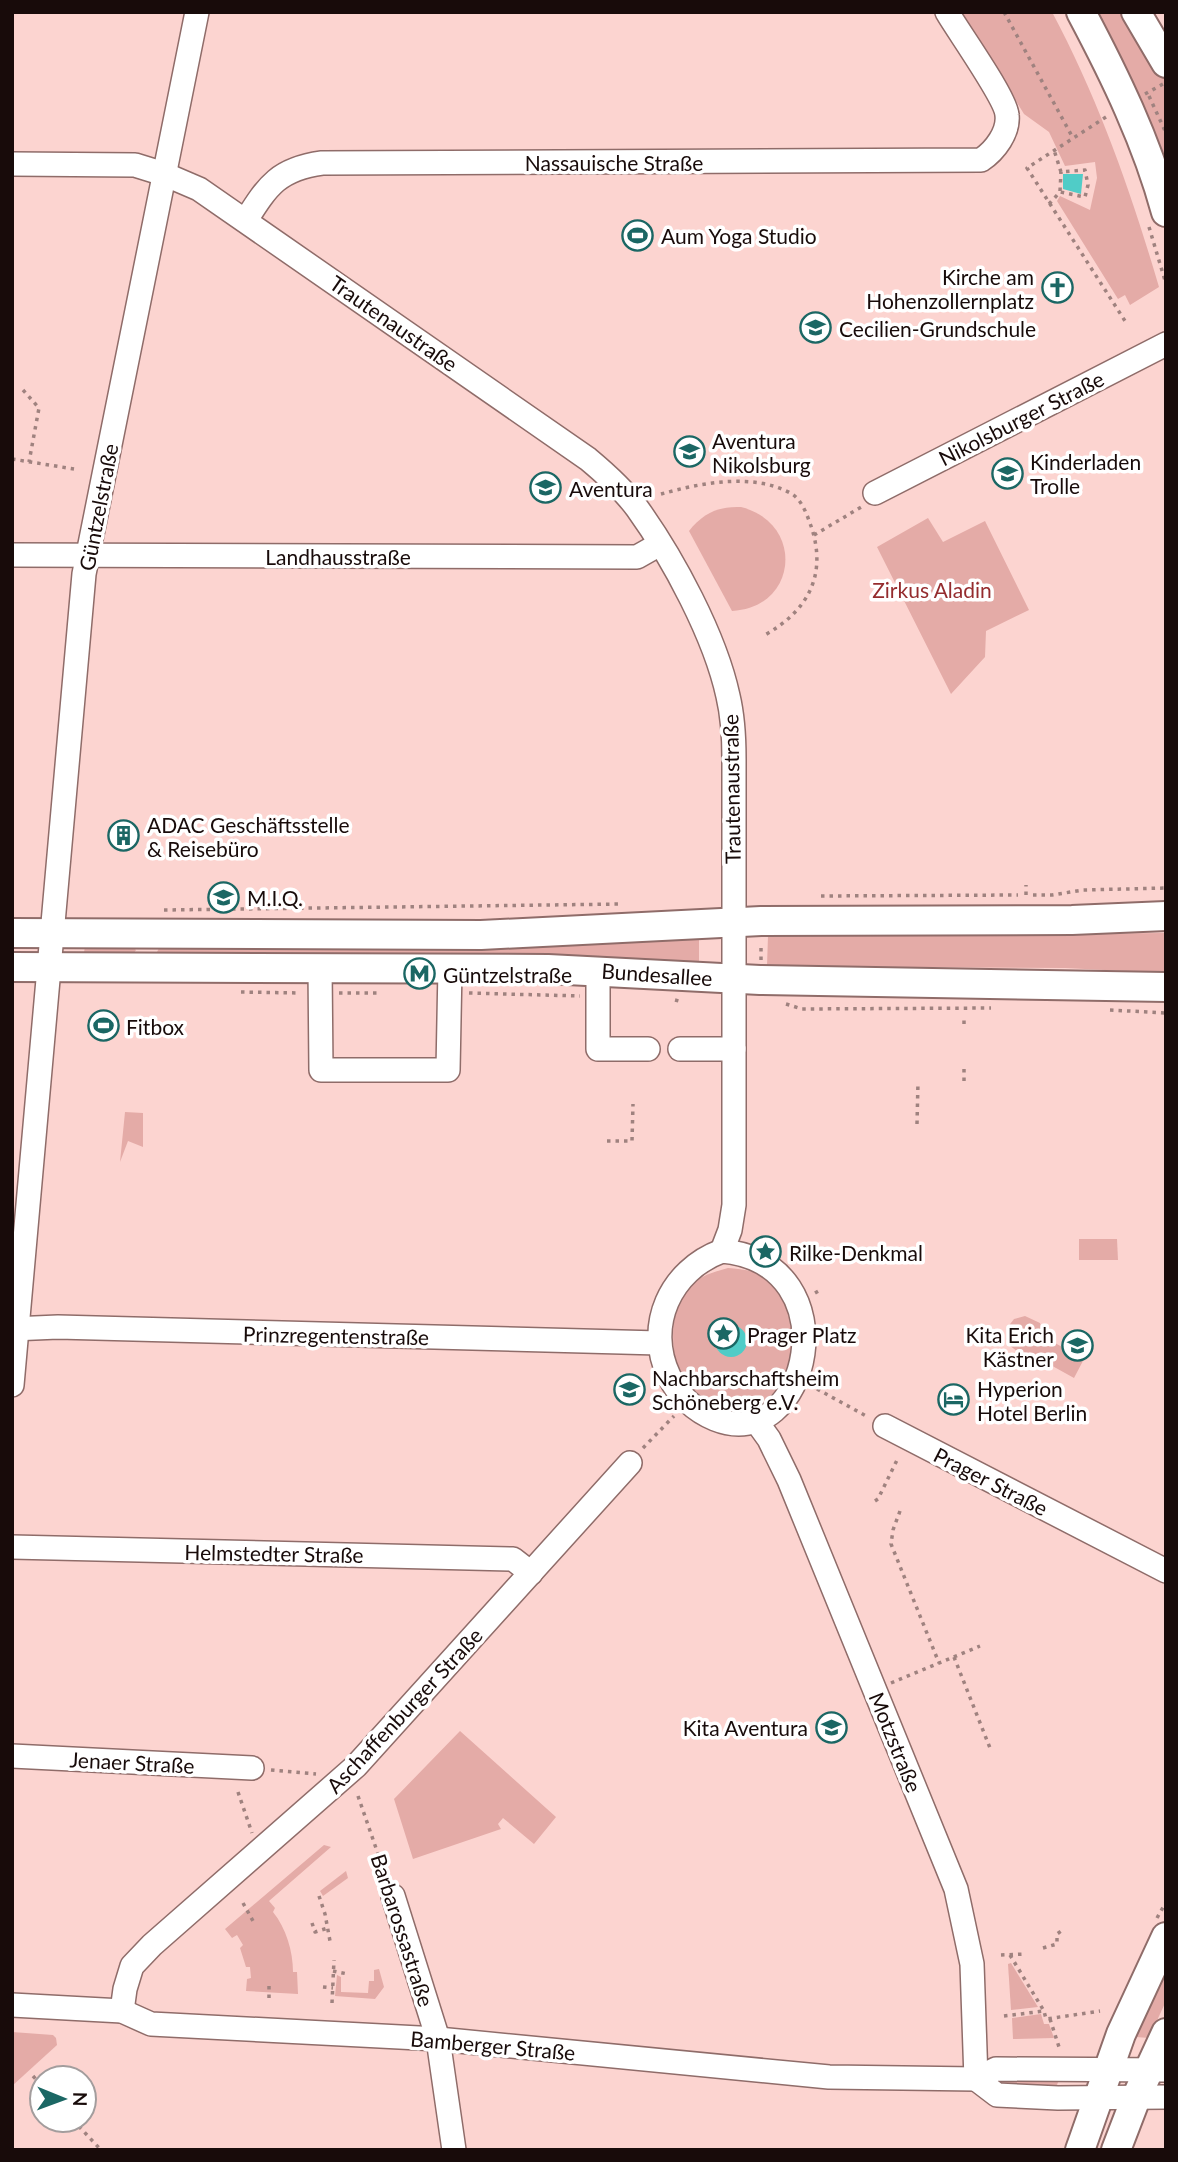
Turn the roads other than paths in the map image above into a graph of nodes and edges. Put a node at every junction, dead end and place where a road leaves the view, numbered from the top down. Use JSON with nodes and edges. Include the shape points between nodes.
{"nodes":[{"id":1,"x":197,"y":12,"type":"edge"},
{"id":2,"x":947,"y":12,"type":"edge"},
{"id":3,"x":1081,"y":12,"type":"edge"},
{"id":4,"x":1136,"y":12,"type":"edge"},
{"id":5,"x":1166,"y":63,"type":"edge"},
{"id":6,"x":12,"y":164,"type":"edge"},
{"id":7,"x":164,"y":174,"type":"junction"},
{"id":8,"x":1166,"y":212,"type":"edge"},
{"id":9,"x":246,"y":220,"type":"junction"},
{"id":10,"x":1166,"y":344,"type":"edge"},
{"id":11,"x":876,"y":493,"type":"dead end"},
{"id":12,"x":660,"y":544,"type":"junction"},
{"id":13,"x":12,"y":555,"type":"edge"},
{"id":14,"x":88,"y":555,"type":"junction"},
{"id":15,"x":1166,"y":916,"type":"edge"},
{"id":16,"x":153,"y":922,"type":"junction"},
{"id":17,"x":734,"y":923,"type":"junction"},
{"id":18,"x":12,"y":933,"type":"edge"},
{"id":19,"x":53,"y":933,"type":"junction"},
{"id":20,"x":12,"y":967,"type":"edge"},
{"id":21,"x":50,"y":967,"type":"junction"},
{"id":22,"x":148,"y":967,"type":"junction"},
{"id":23,"x":320,"y":967,"type":"junction"},
{"id":24,"x":450,"y":968,"type":"junction"},
{"id":25,"x":598,"y":970,"type":"junction"},
{"id":26,"x":734,"y":979,"type":"junction"},
{"id":27,"x":1166,"y":987,"type":"edge"},
{"id":28,"x":648,"y":1049,"type":"dead end"},
{"id":29,"x":680,"y":1049,"type":"dead end"},
{"id":30,"x":734,"y":1049,"type":"junction"},
{"id":31,"x":722,"y":1251,"type":"junction"},
{"id":32,"x":15,"y":1329,"type":"edge"},
{"id":33,"x":659,"y":1343,"type":"junction"},
{"id":34,"x":12,"y":1385,"type":"edge"},
{"id":35,"x":756,"y":1422,"type":"junction"},
{"id":36,"x":885,"y":1426,"type":"road end"},
{"id":37,"x":630,"y":1463,"type":"road end"},
{"id":38,"x":12,"y":1547,"type":"edge"},
{"id":39,"x":1166,"y":1571,"type":"edge"},
{"id":40,"x":531,"y":1573,"type":"junction"},
{"id":41,"x":12,"y":1756,"type":"edge"},
{"id":42,"x":252,"y":1768,"type":"road end"},
{"id":43,"x":393,"y":1896,"type":"road end"},
{"id":44,"x":1166,"y":1937,"type":"edge"},
{"id":45,"x":12,"y":2006,"type":"edge"},
{"id":46,"x":122,"y":2011,"type":"junction"},
{"id":47,"x":1166,"y":2033,"type":"edge"},
{"id":48,"x":438,"y":2039,"type":"junction"},
{"id":49,"x":1158,"y":2069,"type":"edge"},
{"id":50,"x":1107,"y":2070,"type":"junction"},
{"id":51,"x":976,"y":2079,"type":"junction"},
{"id":52,"x":1166,"y":2097,"type":"edge"},
{"id":53,"x":1136,"y":2098,"type":"junction"},
{"id":54,"x":1096,"y":2099,"type":"junction"},
{"id":55,"x":454,"y":2150,"type":"edge"},
{"id":56,"x":1080,"y":2150,"type":"edge"},
{"id":57,"x":1116,"y":2150,"type":"edge"}],
"edges":[{"from":1,"to":7,"type":"street","name":"Güntzelstraße"},
{"from":2,"to":9,"type":"street","name":"Nassauische Straße","via":[[1005,105],[1006,127],[981,160],[322,163],[281,175]]},
{"from":3,"to":8,"type":"main road","via":[[1127,105]]},
{"from":4,"to":5,"type":"main road"},
{"from":6,"to":7,"type":"street","via":[[126,164]]},
{"from":7,"to":9,"type":"street","name":"Trautenaustraße","via":[[199,189]]},
{"from":7,"to":14,"type":"street","name":"Güntzelstraße"},
{"from":9,"to":12,"type":"street","name":"Trautenaustraße","via":[[588,459],[623,491]]},
{"from":10,"to":11,"type":"street","name":"Nikolsburger Straße"},
{"from":12,"to":14,"type":"street","name":"Landhausstraße","via":[[637,557]]},
{"from":12,"to":17,"type":"street","name":"Trautenaustraße","via":[[690,597],[728,694],[734,760]]},
{"from":13,"to":14,"type":"street","name":"Landhausstraße"},
{"from":14,"to":19,"type":"street","name":"Güntzelstraße"},
{"from":15,"to":17,"type":"main road","name":"Bundesallee"},
{"from":16,"to":17,"type":"main road","name":"Bundesallee","via":[[481,935]]},
{"from":16,"to":19,"type":"main road","name":"Bundesallee"},
{"from":16,"to":22,"type":"main road"},
{"from":17,"to":26,"type":"street","name":"Trautenaustraße"},
{"from":18,"to":19,"type":"main road","name":"Bundesallee"},
{"from":19,"to":21,"type":"street","name":"Güntzelstraße"},
{"from":20,"to":21,"type":"main road","name":"Bundesallee"},
{"from":21,"to":22,"type":"main road","name":"Bundesallee"},
{"from":21,"to":32,"type":"street","name":"Güntzelstraße"},
{"from":22,"to":23,"type":"main road","name":"Bundesallee"},
{"from":23,"to":24,"type":"main road","name":"Bundesallee"},
{"from":23,"to":24,"type":"street","via":[[321,1070],[448,1070]]},
{"from":24,"to":25,"type":"main road","name":"Bundesallee"},
{"from":25,"to":26,"type":"main road","name":"Bundesallee"},
{"from":25,"to":28,"type":"street","via":[[598,1049]]},
{"from":26,"to":27,"type":"main road","name":"Bundesallee"},
{"from":26,"to":30,"type":"street","name":"Trautenaustraße"},
{"from":29,"to":30,"type":"street"},
{"from":30,"to":31,"type":"street","name":"Trautenaustraße","via":[[734,1205]]},
{"from":31,"to":33,"type":"street","via":[[696,1263],[674,1286],[660,1323]]},
{"from":31,"to":35,"type":"street","via":[[765,1263],[784,1280],[800,1307],[804,1343],[797,1381]]},
{"from":32,"to":33,"type":"street","name":"Prinzregentenstraße"},
{"from":32,"to":34,"type":"street","name":"Güntzelstraße"},
{"from":33,"to":35,"type":"street","via":[[669,1376],[688,1402],[722,1422]]},
{"from":35,"to":51,"type":"street","name":"Motzstraße","via":[[789,1480],[951,1876],[972,1964]]},
{"from":36,"to":39,"type":"street","name":"Prager Straße"},
{"from":37,"to":40,"type":"street","name":"Aschaffenburger Straße"},
{"from":38,"to":40,"type":"street","name":"Helmstedter Straße","via":[[513,1559]]},
{"from":40,"to":46,"type":"street","name":"Aschaffenburger Straße","via":[[339,1783],[132,1966]]},
{"from":41,"to":42,"type":"street","name":"Jenaer Straße"},
{"from":43,"to":48,"type":"street","name":"Barbarossastraße"},
{"from":44,"to":50,"type":"main road"},
{"from":45,"to":46,"type":"street","name":"Bamberger Straße"},
{"from":46,"to":48,"type":"street","name":"Bamberger Straße","via":[[151,2024]]},
{"from":47,"to":49,"type":"main road"},
{"from":48,"to":51,"type":"street","name":"Bamberger Straße","via":[[830,2077]]},
{"from":48,"to":55,"type":"street","name":"Barbarossastraße"},
{"from":49,"to":50,"type":"street","name":"Bamberger Straße"},
{"from":49,"to":53,"type":"main road"},
{"from":50,"to":51,"type":"street","name":"Bamberger Straße","via":[[996,2069]]},
{"from":50,"to":54,"type":"main road"},
{"from":51,"to":54,"type":"street","name":"Bamberger Straße","via":[[997,2095]]},
{"from":52,"to":53,"type":"street","name":"Bamberger Straße"},
{"from":53,"to":54,"type":"street","name":"Bamberger Straße"},
{"from":53,"to":57,"type":"main road"},
{"from":54,"to":56,"type":"main road"}]}
